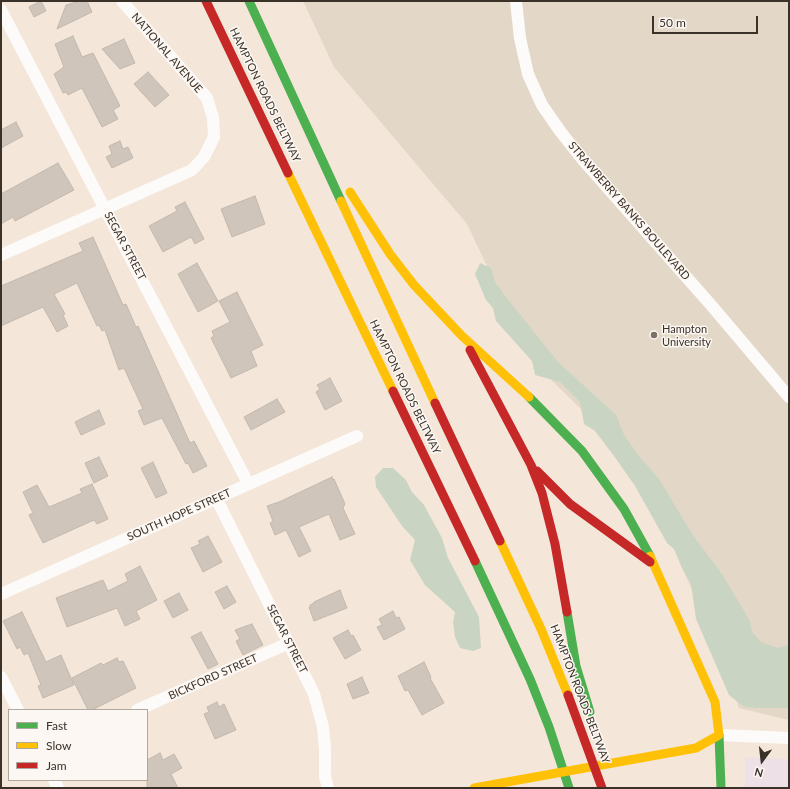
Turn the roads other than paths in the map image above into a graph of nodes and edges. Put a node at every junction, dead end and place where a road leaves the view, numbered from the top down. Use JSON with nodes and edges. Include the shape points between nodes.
{"nodes":[{"id":1,"x":122,"y":1,"type":"edge"},
{"id":2,"x":206,"y":1,"type":"edge"},
{"id":3,"x":249,"y":1,"type":"edge"},
{"id":4,"x":516,"y":1,"type":"edge"},
{"id":5,"x":1,"y":10,"type":"edge"},
{"id":6,"x":298,"y":107,"type":"junction"},
{"id":7,"x":339,"y":174,"type":"dead end"},
{"id":8,"x":347,"y":187,"type":"dead end"},
{"id":9,"x":105,"y":208,"type":"junction"},
{"id":10,"x":1,"y":255,"type":"edge"},
{"id":11,"x":462,"y":336,"type":"junction"},
{"id":12,"x":789,"y":397,"type":"edge"},
{"id":13,"x":357,"y":436,"type":"dead end"},
{"id":14,"x":531,"y":465,"type":"junction"},
{"id":15,"x":248,"y":483,"type":"junction"},
{"id":16,"x":216,"y":498,"type":"junction"},
{"id":17,"x":655,"y":565,"type":"junction"},
{"id":18,"x":1,"y":594,"type":"edge"},
{"id":19,"x":498,"y":609,"type":"junction"},
{"id":20,"x":289,"y":643,"type":"junction"},
{"id":21,"x":512,"y":662,"type":"dead end"},
{"id":22,"x":1,"y":677,"type":"edge"},
{"id":23,"x":17,"y":709,"type":"edge"},
{"id":24,"x":139,"y":709,"type":"edge"},
{"id":25,"x":594,"y":723,"type":"dead end"},
{"id":26,"x":719,"y":735,"type":"junction"},
{"id":27,"x":789,"y":738,"type":"edge"},
{"id":28,"x":603,"y":752,"type":"dead end"},
{"id":29,"x":551,"y":768,"type":"dead end"},
{"id":30,"x":610,"y":774,"type":"dead end"},
{"id":31,"x":555,"y":781,"type":"dead end"},
{"id":32,"x":328,"y":788,"type":"edge"},
{"id":33,"x":474,"y":788,"type":"edge"},
{"id":34,"x":570,"y":788,"type":"edge"},
{"id":35,"x":602,"y":788,"type":"edge"},
{"id":36,"x":720,"y":788,"type":"edge"}],
"edges":[{"from":1,"to":9,"type":"street","name":"NATIONAL AVENUE","via":[[207,98],[213,118],[214,137],[204,157],[192,170]]},
{"from":2,"to":19,"type":"main road","name":"HAMPTON ROADS BELTWAY"},
{"from":3,"to":6,"type":"main road","name":"HAMPTON ROADS BELTWAY"},
{"from":4,"to":12,"type":"street","name":"STRAWBERRY BANKS BOULEVARD","via":[[520,38],[528,74],[542,105],[582,160]]},
{"from":5,"to":9,"type":"street","name":"SEGAR STREET"},
{"from":6,"to":7,"type":"main road"},
{"from":6,"to":35,"type":"main road","name":"HAMPTON ROADS BELTWAY","via":[[542,629],[581,726]]},
{"from":8,"to":11,"type":"main road","via":[[370,226],[402,270]]},
{"from":9,"to":10,"type":"street"},
{"from":9,"to":15,"type":"street","name":"SEGAR STREET"},
{"from":11,"to":14,"type":"main road"},
{"from":11,"to":17,"type":"main road","via":[[511,379],[582,451],[624,509]]},
{"from":13,"to":15,"type":"street","name":"SOUTH HOPE STREET"},
{"from":14,"to":17,"type":"main road","via":[[570,504]]},
{"from":14,"to":25,"type":"main road","via":[[549,515],[576,666]]},
{"from":15,"to":16,"type":"street","name":"SOUTH HOPE STREET"},
{"from":16,"to":18,"type":"street","name":"SOUTH HOPE STREET"},
{"from":16,"to":20,"type":"street","name":"SEGAR STREET"},
{"from":17,"to":26,"type":"main road","via":[[715,702]]},
{"from":19,"to":21,"type":"main road"},
{"from":19,"to":34,"type":"main road","name":"HAMPTON ROADS BELTWAY","via":[[530,679]]},
{"from":20,"to":24,"type":"street","name":"BICKFORD STREET"},
{"from":20,"to":32,"type":"street","name":"SEGAR STREET","via":[[310,685],[320,714]]},
{"from":22,"to":23,"type":"street"},
{"from":26,"to":27,"type":"street"},
{"from":26,"to":33,"type":"main road","via":[[696,748]]},
{"from":26,"to":36,"type":"main road"},
{"from":28,"to":30,"type":"main road"},
{"from":29,"to":31,"type":"main road"}]}
